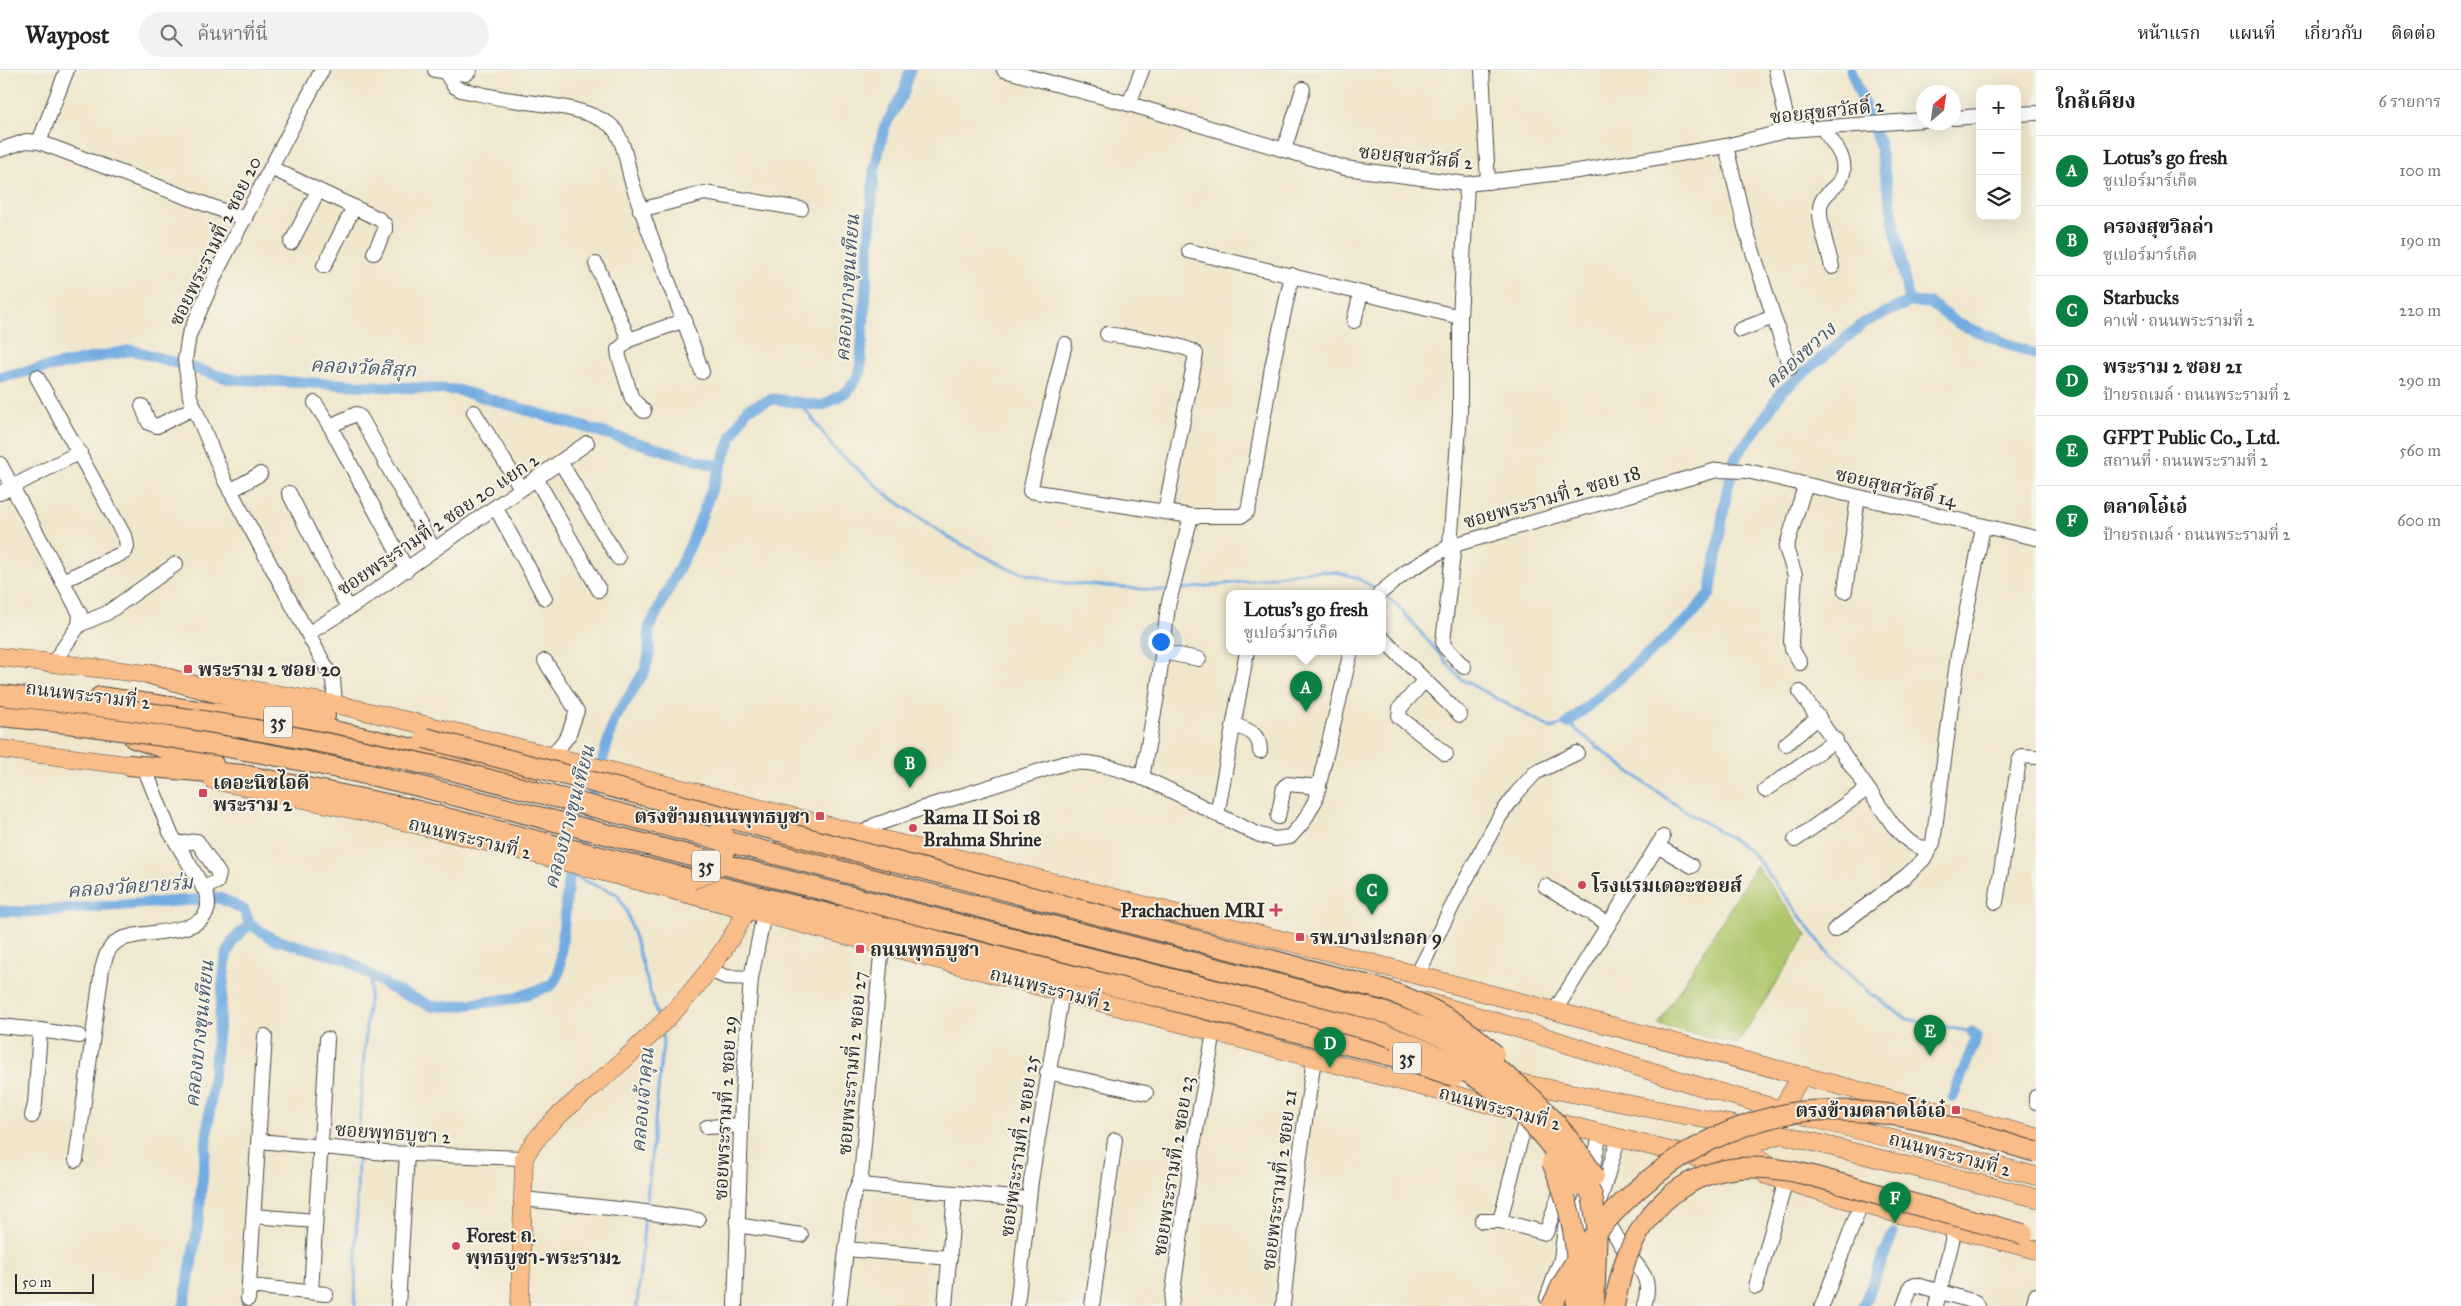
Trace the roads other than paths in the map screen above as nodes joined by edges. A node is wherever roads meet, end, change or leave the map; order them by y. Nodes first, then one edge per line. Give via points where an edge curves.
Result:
1 (67, 70) edge
2 (322, 70) edge
3 (470, 70) edge
4 (1004, 70) edge
5 (1142, 70) edge
6 (1482, 70) edge
7 (1776, 70) edge
8 (441, 71) edge
9 (1303, 89) dead end
10 (1129, 104) junction
11 (2036, 113) edge
12 (2021, 114) edge
13 (1976, 116) edge
14 (1961, 117) edge
15 (1916, 120) edge
16 (1822, 128) junction
17 (1789, 130) junction
18 (39, 142) junction
19 (1726, 146) junction
20 (0, 150) edge
21 (1284, 150) junction
22 (271, 168) junction
23 (1488, 182) junction
24 (1467, 184) junction
25 (318, 191) junction
26 (354, 207) junction
27 (801, 209) dead end
28 (640, 210) junction
29 (245, 219) junction
30 (290, 243) dead end
31 (1189, 251) dead end
32 (374, 253) dead end
33 (596, 264) dead end
34 (324, 266) dead end
35 (1832, 267) dead end
36 (1292, 275) junction
37 (1361, 293) junction
38 (1460, 317) junction
39 (1773, 317) junction
40 (684, 320) junction
41 (1354, 321) dead end
42 (1740, 330) dead end
43 (1106, 334) dead end
44 (629, 340) junction
45 (1065, 344) dead end
46 (1790, 368) dead end
47 (702, 372) dead end
48 (37, 377) dead end
49 (315, 404) dead end
50 (142, 406) dead end
51 (194, 408) junction
52 (644, 411) dead end
53 (474, 412) dead end
54 (330, 426) junction
55 (587, 443) dead end
56 (80, 452) junction
57 (561, 463) junction
58 (0, 464) edge
59 (1748, 471) joint
60 (260, 474) dead end
61 (536, 478) junction
62 (1805, 486) junction
63 (521, 488) junction
64 (6, 490) edge
65 (230, 491) junction
66 (289, 493) dead end
67 (1858, 497) junction
68 (496, 508) junction
69 (1165, 512) junction
70 (1191, 516) junction
71 (1983, 527) junction
72 (2036, 538) edge
73 (1452, 546) junction
74 (434, 550) junction
75 (618, 558) dead end
76 (176, 564) dead end
77 (407, 570) junction
78 (62, 581) junction
79 (1385, 588) edge
80 (599, 590) dead end
81 (1845, 591) dead end
82 (545, 598) dead end
83 (348, 608) junction
84 (79, 625) junction
85 (308, 633) junction
86 (1386, 642) edge
87 (1162, 652) junction
88 (1246, 655) edge
89 (1350, 655) edge
90 (0, 657) edge
91 (1199, 659) dead end
92 (545, 661) dead end
93 (54, 662) junction
94 (1800, 663) dead end
95 (1464, 667) dead end
96 (151, 674) junction
97 (1426, 680) junction
98 (0, 685) edge
99 (1800, 692) dead end
100 (0, 695) edge
101 (148, 702) junction
102 (258, 704) junction
103 (335, 704) junction
104 (1460, 715) dead end
105 (0, 716) edge
106 (1819, 717) junction
107 (0, 724) edge
108 (1234, 725) junction
109 (134, 738) junction
110 (1836, 740) junction
111 (1786, 744) dead end
112 (0, 749) edge
113 (1260, 751) dead end
114 (1577, 753) dead end
115 (1446, 754) dead end
116 (558, 757) junction
117 (2036, 757) edge
118 (137, 766) junction
119 (243, 775) junction
120 (1142, 778) junction
121 (1319, 787) junction
122 (1867, 789) junction
123 (1765, 790) dead end
124 (712, 812) junction
125 (1217, 815) junction
126 (1278, 818) dead end
127 (860, 835) junction
128 (1794, 840) dead end
129 (178, 844) junction
130 (802, 847) junction
131 (1930, 847) junction
132 (1692, 866) dead end
133 (692, 880) junction
134 (1545, 886) dead end
135 (786, 887) junction
136 (204, 890) junction
137 (1996, 902) dead end
138 (756, 912) junction
139 (1609, 924) junction
140 (1834, 930) dead end
141 (882, 944) junction
142 (709, 970) junction
143 (1417, 975) junction
144 (751, 978) junction
145 (1062, 992) junction
146 (1554, 1012) junction
147 (0, 1026) edge
148 (40, 1030) junction
149 (1214, 1033) junction
150 (79, 1036) dead end
151 (264, 1036) dead end
152 (327, 1039) dead end
153 (1314, 1059) junction
154 (1047, 1072) junction
155 (1801, 1077) junction
156 (1146, 1093) dead end
157 (2036, 1097) edge
158 (2036, 1102) edge
159 (1781, 1110) junction
160 (1534, 1112) junction
161 (32, 1116) dead end
162 (1704, 1118) junction
163 (741, 1125) junction
164 (707, 1126) dead end
165 (1592, 1132) junction
166 (1543, 1134) junction
167 (1782, 1134) junction
168 (2036, 1137) edge
169 (1618, 1139) junction
170 (1115, 1140) dead end
171 (260, 1141) junction
172 (322, 1147) junction
173 (1744, 1147) junction
174 (2036, 1152) edge
175 (407, 1154) junction
176 (524, 1158) junction
177 (76, 1160) dead end
178 (1706, 1160) junction
179 (2036, 1176) edge
180 (1579, 1180) junction
181 (1786, 1180) junction
182 (859, 1185) junction
183 (955, 1194) junction
184 (2036, 1198) edge
185 (523, 1199) junction
186 (1028, 1200) junction
187 (1860, 1204) junction
188 (254, 1216) junction
189 (698, 1220) dead end
190 (315, 1221) junction
191 (1482, 1221) dead end
192 (1500, 1221) junction
193 (737, 1225) junction
194 (1955, 1228) junction
195 (801, 1235) dead end
196 (2030, 1236) edge
197 (846, 1249) junction
198 (2036, 1250) edge
199 (950, 1258) junction
200 (1756, 1287) dead end
201 (311, 1292) junction
202 (326, 1294) dead end
203 (2036, 1295) edge
204 (1938, 1300) edge
205 (398, 1305) edge
206 (520, 1306) edge
207 (734, 1306) edge
208 (839, 1306) edge
209 (945, 1306) edge
210 (1017, 1306) edge
211 (1092, 1306) edge
212 (1171, 1306) edge
213 (1283, 1306) edge
214 (1544, 1306) edge
215 (1553, 1306) edge
216 (1576, 1306) edge
217 (1594, 1306) edge
218 (1614, 1306) edge
219 (1644, 1306) edge
220 (1822, 1306) edge
221 (1904, 1306) edge
222 (1978, 1306) edge
223 (2033, 1306) edge

1 - 18 street
2 - 22 street, ซอยพระรามที่ 2 ซอย 20
3 - 8 street via 466,74
4 - 10 street, ซอยสุขสวัสดิ์ 2
5 - 10 street
6 - 23 street
7 - 17 street
8 - 28 street via 461,90 545,103 608,123 620,141
9 - 21 street
10 - 21 street, ซอยสุขสวัสดิ์ 2
11 - 12 street
13 - 14 street
15 - 16 street, ซอยสุขสวัสดิ์ 2
16 - 17 street, ซอยสุขสวัสดิ์ 2
16 - 35 street via 1839,151 1844,164 1839,182 1820,204
17 - 19 street, ซอยสุขสวัสดิ์ 2
18 - 20 street via 26,141
18 - 29 street
19 - 23 street, ซอยสุขสวัสดิ์ 2 via 1578,171
19 - 39 street via 1745,227
21 - 24 street, ซอยสุขสวัสดิ์ 2 via 1345,168
22 - 25 street
22 - 29 street, ซอยพระรามที่ 2 ซอย 20
23 - 24 street, ซอยสุขสวัสดิ์ 2
24 - 38 street
25 - 26 street
25 - 30 street
26 - 32 street via 385,224
26 - 34 street
27 - 28 street via 704,193
28 - 40 street
29 - 51 street, ซอยพระรามที่ 2 ซอย 20 via 189,335 186,377
31 - 36 street
33 - 44 street
36 - 37 street
36 - 70 street via 1246,512 1241,516
37 - 38 street
37 - 41 street
38 - 73 street via 1460,414
39 - 42 street
39 - 46 street
40 - 44 street
40 - 47 street
43 - 69 street via 1172,345 1196,354
44 - 52 street via 618,350 619,357 632,399
45 - 69 street via 1030,491
48 - 56 street
49 - 54 street
50 - 51 street via 149,423 157,426
51 - 65 street, ซอยพระรามที่ 2 ซอย 20
53 - 63 street
54 - 74 street via 350,415 356,414 361,418
54 - 77 street
55 - 57 street, ซอยพระรามที่ 2 ซอย 20 แยก 2
56 - 64 street
56 - 78 street via 127,546 125,552
57 - 61 street, ซอยพระรามที่ 2 ซอย 20 แยก 2
57 - 75 street
58 - 64 street
59 - 62 street, ซอยสุขสวัสดิ์ 14
59 - 73 street, ซอยพระรามที่ 2 ซอย 18 via 1717,470
60 - 65 street
61 - 63 street, ซอยพระรามที่ 2 ซอย 20 แยก 2
61 - 80 street
62 - 67 street, ซอยสุขสวัสดิ์ 14
62 - 94 street via 1786,548 1795,575 1791,642
63 - 68 street, ซอยพระรามที่ 2 ซอย 20 แยก 2
64 - 78 street
65 - 85 street, ซอยพระรามที่ 2 ซอย 20
66 - 83 street
67 - 71 street, ซอยสุขสวัสดิ์ 14
67 - 81 street
68 - 74 street, ซอยพระรามที่ 2 ซอย 20 แยก 2
68 - 82 street
69 - 70 street
70 - 87 street via 1172,585
71 - 72 street, ซอยสุขสวัสดิ์ 14
71 - 131 street via 1958,655
73 - 79 street, ซอยพระรามที่ 2 ซอย 18
73 - 95 street via 1443,642
74 - 77 street, ซอยพระรามที่ 2 ซอย 20 แยก 2
76 - 84 street via 107,614
77 - 83 street, ซอยพระรามที่ 2 ซอย 20 แยก 2
78 - 84 street via 80,614
83 - 85 street, ซอยพระรามที่ 2 ซอย 20 แยก 2
84 - 93 street
85 - 103 street, ซอยพระรามที่ 2 ซอย 20 via 333,680
86 - 97 street
87 - 91 street
87 - 120 street
88 - 108 street
89 - 121 street
90 - 93 main road, ถนนพระรามที่ 2 / 35
92 - 116 street via 577,711
93 - 96 main road, ถนนพระรามที่ 2 / 35
96 - 102 highway
96 - 103 main road, ถนนพระรามที่ 2 / 35
97 - 104 street
97 - 115 street via 1400,708 1399,716
98 - 101 highway, ถนนพระรามที่ 2 / 35
99 - 106 street
100 - 160 highway, bridge via 196,719 377,753 1350,1002 1402,1018 1466,1048 1504,1073
101 - 102 highway
101 - 130 highway, ถนนพระรามที่ 2 / 35 via 325,730 553,782
102 - 124 highway, bridge via 425,738
103 - 116 main road, ถนนพระรามที่ 2 / 35
105 - 166 highway, bridge via 198,741 406,783 1344,1023 1414,1045 1461,1067 1503,1095
106 - 110 street
106 - 111 street
107 - 109 highway, ถนนพระรามที่ 2 / 35
108 - 113 street via 1256,736 1260,741
108 - 125 street
109 - 119 highway
109 - 135 highway, ถนนพระรามที่ 2 / 35 via 315,769
110 - 122 street
110 - 123 street
112 - 118 main road, ถนนพระรามที่ 2 / 35
114 - 143 street via 1534,772 1500,816
116 - 127 main road, ถนนพระรามที่ 2 / 35
117 - 137 street via 2022,756 2019,761
118 - 119 highway
118 - 129 street
118 - 138 main road, ถนนพระรามที่ 2 / 35 via 317,801
119 - 133 highway via 406,808
120 - 125 street
120 - 127 street via 1098,763 1065,763 928,806 875,825
121 - 125 street via 1304,821 1290,837 1275,839 1260,835
121 - 126 street via 1288,784 1284,787
122 - 128 street
122 - 131 street via 1909,842
124 - 133 main road, bridge via 725,833 725,853 714,871
124 - 160 highway, bridge via 1399,995 1467,1030 1502,1061
127 - 143 main road, ถนนพระรามที่ 2 / 35
129 - 136 street
129 - 136 street via 196,841 219,874 217,882
130 - 159 main road, ถนนพระรามที่ 2 / 35 via 1015,902 1235,951 1442,1006
130 - 217 highway, bridge via 964,901 1228,962 1366,998 1427,1017 1473,1040 1503,1059 1526,1081 1560,1126 1592,1196 1597,1225
131 - 140 street via 1923,860 1906,876
132 - 139 street via 1660,842
133 - 166 highway, bridge via 1422,1064 1482,1089
134 - 139 street
135 - 162 main road, ถนนพระรามที่ 2 / 35 via 1052,965 1393,1055
135 - 216 highway, bridge via 1219,994 1408,1045 1460,1068 1501,1096 1532,1130 1548,1154 1560,1181 1575,1241
136 - 177 street via 209,902 206,914 193,925 118,941 108,951 102,969
138 - 141 main road, ถนนพระรามที่ 2 / 35
138 - 142 main road
138 - 144 street, ซอยพระรามที่ 2 ซอย 29
139 - 146 street
141 - 145 main road, ถนนพระรามที่ 2 / 35
141 - 182 street, ซอยพระรามที่ 2 ซอย 27
142 - 144 street via 726,977
142 - 176 main road via 649,1036 542,1132
143 - 146 main road, ถนนพระรามที่ 2 / 35
144 - 163 street, ซอยพระรามที่ 2 ซอย 29
145 - 149 main road, ถนนพระรามที่ 2 / 35
145 - 154 street, ซอยพระรามที่ 2 ซอย 25
146 - 155 main road, ถนนพระรามที่ 2 / 35
147 - 148 street
148 - 150 street
148 - 161 street
149 - 153 main road, ถนนพระรามที่ 2 / 35
149 - 212 street, ซอยพระรามที่ 2 ซอย 23 via 1193,1146
151 - 171 street
152 - 172 street
153 - 160 main road, ถนนพระรามที่ 2 / 35
153 - 213 street, ซอยพระรามที่ 2 ซอย 21 via 1294,1197
154 - 156 street
154 - 186 street, ซอยพระรามที่ 2 ซอย 25
155 - 159 main road
155 - 168 main road, ถนนพระรามที่ 2 / 35
157 - 158 street
159 - 179 main road, ถนนพระรามที่ 2 / 35
160 - 165 main road, ถนนพระรามที่ 2 / 35
160 - 180 street
160 - 180 highway, bridge via 1568,1137
160 - 192 street
162 - 167 main road, ถนนพระรามที่ 2 / 35
162 - 173 main road
163 - 164 street
163 - 193 street, ซอยพระรามที่ 2 ซอย 29
165 - 169 main road, ถนนพระรามที่ 2 / 35
165 - 180 street via 1575,1164
165 - 215 street via 1573,1258
166 - 180 highway, bridge
167 - 173 main road
167 - 184 main road, ถนนพระรามที่ 2 / 35
169 - 178 main road, ถนนพระรามที่ 2 / 35
169 - 219 street via 1600,1200 1601,1208 1624,1249 1641,1268 1647,1283
170 - 211 street
171 - 172 street, ซอยพุทธบูชา 2
171 - 188 street
172 - 175 street, ซอยพุทธบูชา 2
172 - 190 street
173 - 178 main road
173 - 181 main road
174 - 215 highway, bridge via 1933,1122 1867,1112 1791,1113 1743,1127 1672,1162 1635,1189 1578,1255
175 - 176 street, ซอยพุทธบูชา 2
175 - 205 street
176 - 185 main road
178 - 181 main road, ถนนพระรามที่ 2 / 35
180 - 192 street via 1559,1193 1546,1232
180 - 214 street via 1569,1198 1561,1259
181 - 187 main road, ถนนพระรามที่ 2 / 35
181 - 200 street
182 - 183 street
182 - 197 street, ซอยพระรามที่ 2 ซอย 27 via 853,1197
183 - 186 street
183 - 199 street
185 - 189 street
185 - 206 main road
186 - 210 street, ซอยพระรามที่ 2 ซอย 25
187 - 194 main road, ถนนพระรามที่ 2 / 35
187 - 220 street
188 - 190 street
188 - 201 street via 249,1293
190 - 201 street
191 - 192 street
193 - 195 street
193 - 207 street, ซอยพระรามที่ 2 ซอย 29
194 - 198 main road, ถนนพระรามที่ 2 / 35
194 - 204 street
196 - 218 highway, bridge via 1806,1175 1765,1168 1729,1169 1689,1182 1652,1211 1627,1256
197 - 199 street
197 - 208 street, ซอยพระรามที่ 2 ซอย 27
199 - 209 street
201 - 202 street
203 - 223 street
204 - 221 street via 1914,1285
204 - 222 street via 1975,1302

